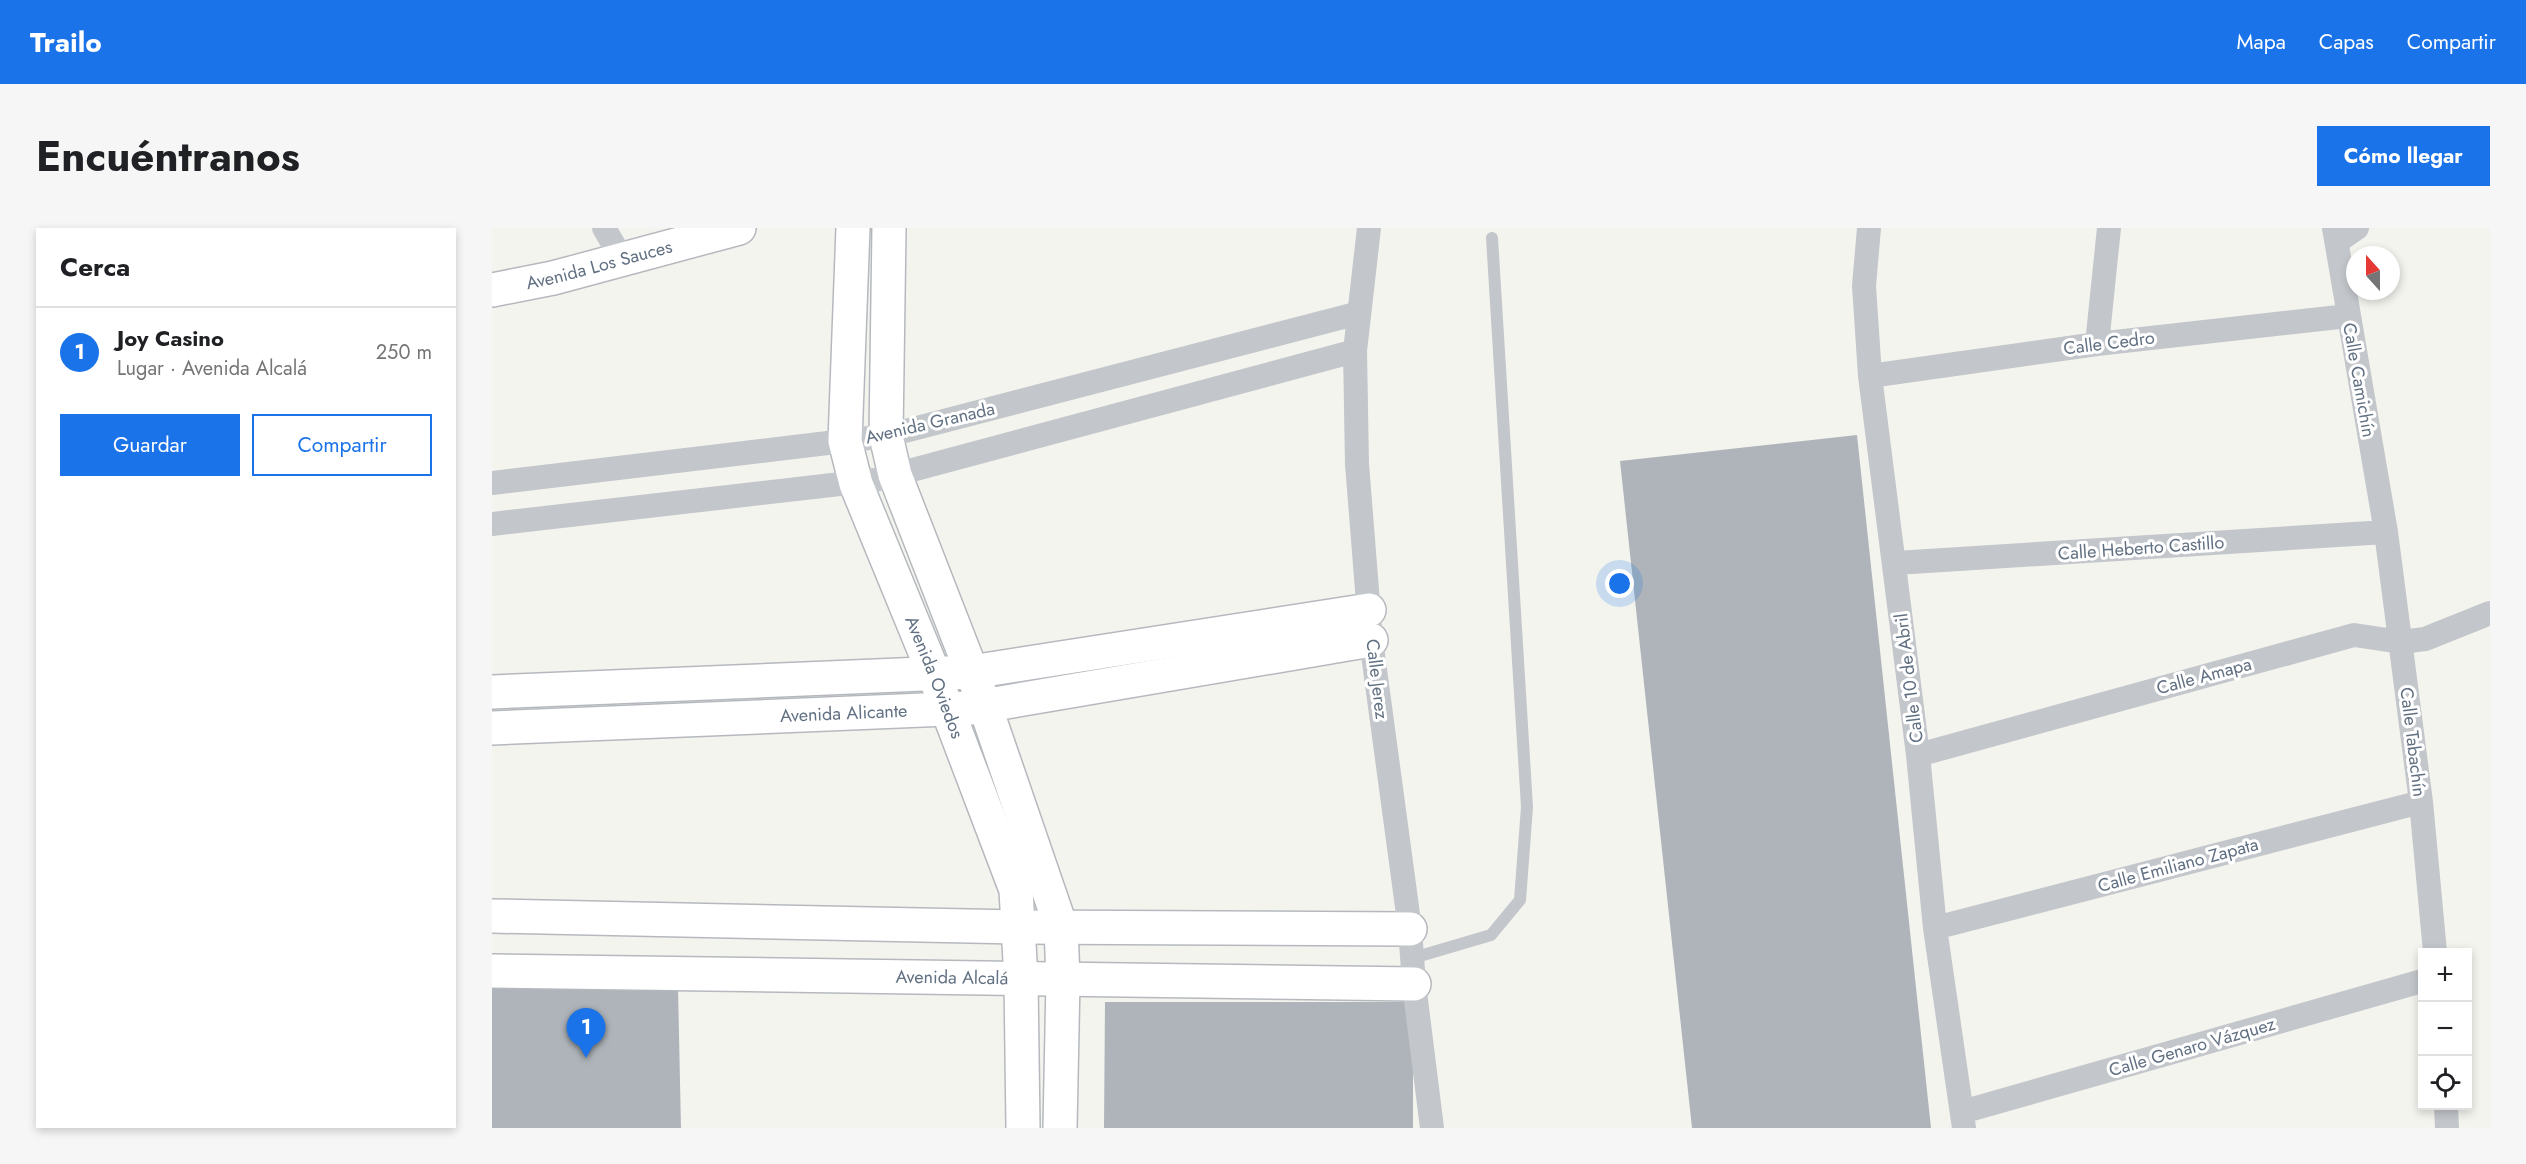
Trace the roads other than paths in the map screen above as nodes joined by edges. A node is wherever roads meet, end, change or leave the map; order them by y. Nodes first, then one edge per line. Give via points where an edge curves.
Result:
1 (604, 228) edge
2 (739, 228) edge
3 (853, 228) edge
4 (889, 228) edge
5 (1369, 228) edge
6 (1869, 228) edge
7 (2109, 228) edge
8 (2357, 228) edge
9 (2336, 235) edge
10 (1492, 238) dead end
11 (622, 259) junction
12 (492, 290) edge
13 (1359, 313) junction
14 (2348, 316) junction
15 (2097, 344) junction
16 (1355, 351) junction
17 (1870, 376) junction
18 (885, 436) junction
19 (845, 441) junction
20 (895, 475) junction
21 (492, 483) edge
22 (856, 484) junction
23 (492, 524) edge
24 (2386, 532) junction
25 (1896, 563) junction
26 (2490, 614) edge
27 (1370, 625) junction
28 (2400, 642) junction
29 (971, 672) junction
30 (934, 674) junction
31 (492, 692) edge
32 (985, 706) junction
33 (947, 709) junction
34 (492, 728) edge
35 (1918, 755) junction
36 (2421, 802) junction
37 (492, 916) edge
38 (1018, 927) junction
39 (1061, 927) junction
40 (1935, 928) junction
41 (2435, 948) edge
42 (1412, 957) junction
43 (492, 971) edge
44 (1021, 979) junction
45 (1063, 980) junction
46 (2418, 982) edge
47 (2446, 1110) edge
48 (1963, 1120) edge
49 (1023, 1128) edge
50 (1060, 1128) edge
51 (1432, 1128) edge
52 (2447, 1128) edge

1 - 11 street
2 - 11 street, Avenida Los Sauces
3 - 19 street, Avenida Oviedos
4 - 18 street, Avenida Oviedos
5 - 13 street, Calle Jerez
6 - 17 street, Calle 10 de Abril via 1864,286
7 - 15 street
8 - 9 street
9 - 14 street, Calle Camichín
10 - 42 lane via 1527,807 1520,900 1491,935
11 - 12 street, Avenida Los Sauces
13 - 16 street, Calle Jerez
13 - 18 street, Avenida Granada
14 - 15 street, Calle Cedro
14 - 24 street, Calle Camichín
15 - 17 street, Calle Cedro
16 - 20 street
16 - 27 street, Calle Jerez via 1357,464
17 - 25 street, Calle 10 de Abril
18 - 19 street, Avenida Granada
18 - 20 street, Avenida Oviedos
19 - 21 street, Avenida Granada
19 - 22 street, Avenida Oviedos
20 - 22 street
20 - 29 street, Avenida Oviedos
22 - 23 street
22 - 30 street, Avenida Oviedos
24 - 25 street, Calle Heberto Castillo
24 - 28 street, Calle Tabachín
25 - 35 street, Calle 10 de Abril
26 - 28 street, Calle Amapa via 2425,639
27 - 29 street, Avenida Alicante
27 - 32 street, Avenida Alicante
27 - 42 street, Calle Jerez
28 - 35 street, Calle Amapa via 2354,635
28 - 36 street, Calle Tabachín
29 - 30 street, Avenida Alicante
29 - 32 street, Avenida Oviedos
30 - 31 street, Avenida Alicante
30 - 33 street, Avenida Oviedos
32 - 33 street, Avenida Alicante
32 - 39 street, Avenida Oviedos
33 - 34 street, Avenida Alicante
33 - 38 street, Avenida Oviedos via 1016,890
35 - 40 street, Calle 10 de Abril
36 - 40 street, Calle Emiliano Zapata
36 - 41 street, Calle Tabachín
37 - 38 street
38 - 39 street
38 - 44 street, Avenida Oviedos
39 - 42 street
39 - 45 street, Avenida Oviedos
40 - 48 street, Calle 10 de Abril
42 - 45 street, Avenida Alcalá
42 - 51 street, Calle Jerez
43 - 44 street, Avenida Alcalá
44 - 45 street, Avenida Alcalá
44 - 49 street, Avenida Oviedos
45 - 50 street, Avenida Oviedos
46 - 48 street, Calle Genaro Vázquez
47 - 52 street

